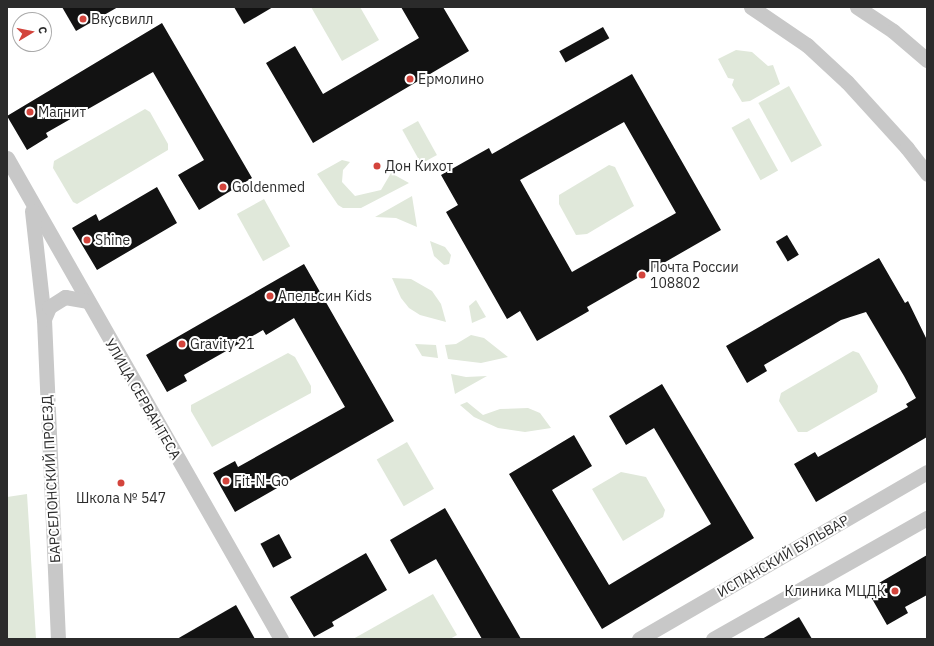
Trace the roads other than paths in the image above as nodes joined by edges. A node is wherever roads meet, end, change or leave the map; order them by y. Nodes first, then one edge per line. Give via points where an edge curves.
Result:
1 (751, 7) edge
2 (857, 7) edge
3 (927, 60) edge
4 (7, 158) edge
5 (927, 174) edge
6 (30, 200) junction
7 (87, 301) junction
8 (44, 319) junction
9 (927, 472) edge
10 (927, 518) edge
11 (58, 639) edge
12 (281, 639) edge
13 (639, 639) edge
14 (713, 639) edge

1 - 5 street via 807,45 847,82
2 - 3 street via 893,31
4 - 6 street, УЛИЦА СЕРВАНТЕСА
6 - 7 street, УЛИЦА СЕРВАНТЕСА
6 - 8 street, БАРСЕЛОНСКИЙ ПРОЕЗД via 40,261
7 - 8 street via 66,297 49,307
7 - 12 street, УЛИЦА СЕРВАНТЕСА
8 - 11 street, БАРСЕЛОНСКИЙ ПРОЕЗД
9 - 13 street, ИСПАНСКИЙ БУЛЬВАР
10 - 14 street

